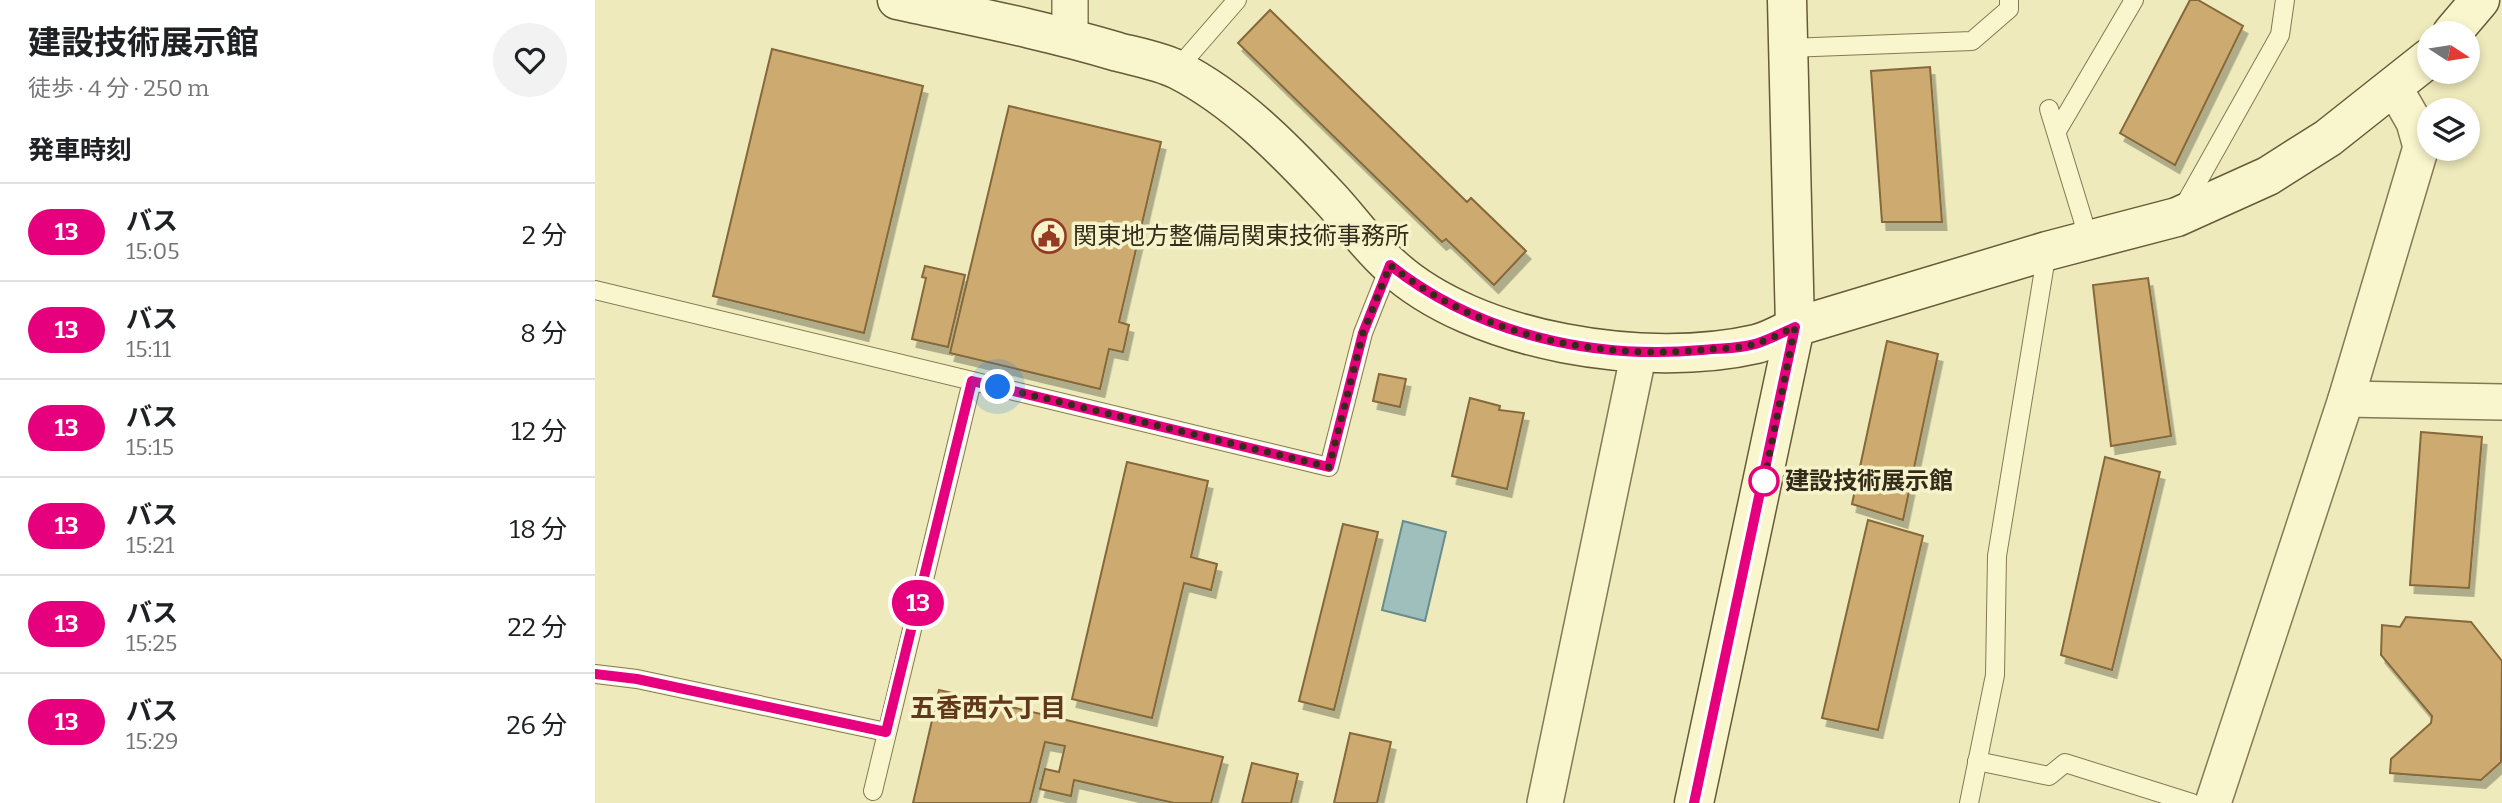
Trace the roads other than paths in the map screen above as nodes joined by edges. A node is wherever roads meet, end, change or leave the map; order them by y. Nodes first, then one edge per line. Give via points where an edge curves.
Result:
1 (897, 0) edge
2 (1070, 0) edge
3 (1237, 0) edge
4 (1787, 0) edge
5 (2009, 0) edge
6 (2134, 0) edge
7 (2285, 0) edge
8 (2480, 0) edge
9 (2462, 21) edge
10 (1070, 37) junction
11 (1788, 48) junction
12 (2417, 68) edge
13 (1177, 69) junction
14 (2394, 87) junction
15 (2049, 109) dead end
16 (2057, 131) junction
17 (2177, 217) junction
18 (2085, 240) junction
19 (2047, 251) junction
20 (1390, 265) junction
21 (595, 290) edge
22 (1795, 327) junction
23 (1639, 352) junction
24 (972, 381) junction
25 (2346, 399) junction
26 (2502, 402) edge
27 (595, 674) edge
28 (886, 732) junction
29 (1977, 761) junction
30 (873, 791) dead end
31 (1545, 803) edge
32 (1694, 803) edge
33 (1969, 803) edge
34 (2192, 803) edge
35 (2213, 803) edge

1 - 10 street
2 - 10 street
3 - 13 lane
4 - 11 street
5 - 11 lane via 2009,9 1972,41
6 - 16 lane
7 - 17 lane via 2280,35
8 - 9 street
10 - 13 street
11 - 22 street
12 - 14 street
13 - 20 street via 1238,109 1327,194
14 - 17 street via 2328,138 2268,176
14 - 25 street via 2414,122 2421,147
15 - 16 lane
16 - 18 lane
17 - 18 street
18 - 19 street
19 - 22 street
19 - 29 lane via 1997,556 1995,674
20 - 23 street via 1420,289 1457,309 1528,335
20 - 24 lane via 1363,333 1329,467
21 - 24 lane
22 - 23 street via 1746,346
22 - 32 street
23 - 31 street
24 - 28 lane
25 - 26 street
25 - 35 street
27 - 28 lane
28 - 30 lane
29 - 33 lane
29 - 34 lane via 2049,776 2065,763

